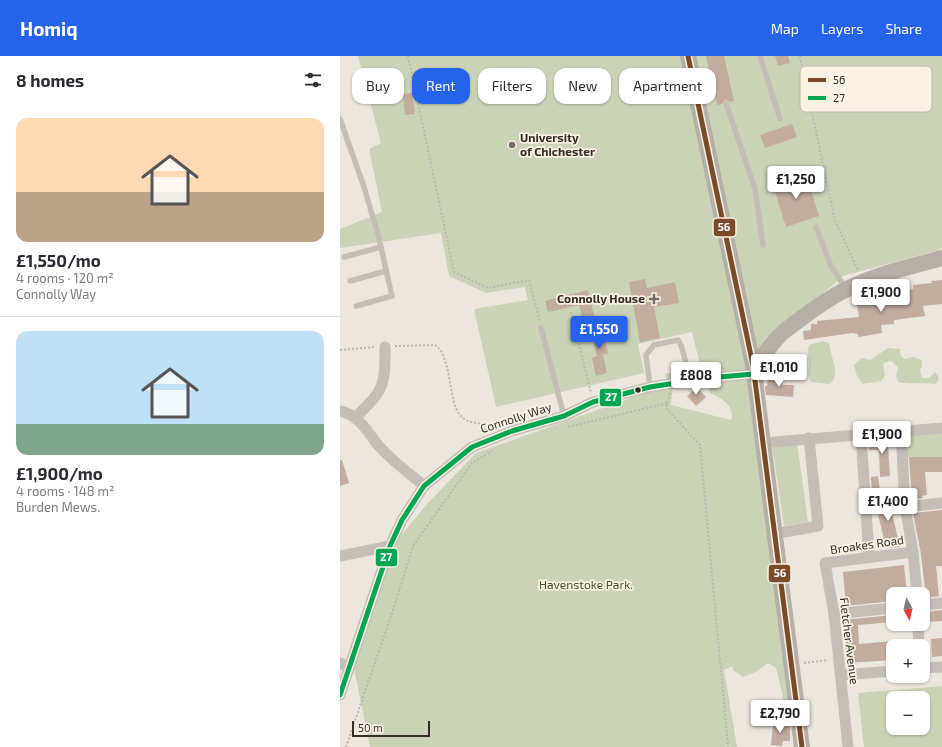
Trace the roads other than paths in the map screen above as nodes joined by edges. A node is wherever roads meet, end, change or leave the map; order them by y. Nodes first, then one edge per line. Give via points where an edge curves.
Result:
1 (688, 56) edge
2 (760, 56) edge
3 (726, 103) dead end
4 (340, 119) edge
5 (780, 119) dead end
6 (816, 227) dead end
7 (764, 245) dead end
8 (381, 247) junction
9 (344, 257) dead end
10 (942, 258) edge
11 (386, 271) junction
12 (350, 281) dead end
13 (846, 289) junction
14 (356, 306) dead end
15 (541, 328) road end
16 (385, 347) road end
17 (753, 370) junction
18 (691, 381) junction
19 (650, 387) junction
20 (340, 411) edge
21 (356, 418) junction
22 (564, 422) junction
23 (942, 428) edge
24 (901, 431) junction
25 (861, 435) junction
26 (809, 438) junction
27 (774, 442) dead end
28 (424, 486) junction
29 (942, 503) edge
30 (905, 507) junction
31 (784, 532) dead end
32 (390, 546) junction
33 (913, 552) junction
34 (340, 556) edge
35 (869, 557) junction
36 (824, 563) joint
37 (916, 587) edge
38 (942, 603) edge
39 (930, 604) edge
40 (886, 609) edge
41 (834, 614) junction
42 (345, 665) edge
43 (942, 667) edge
44 (930, 668) edge
45 (886, 672) edge
46 (841, 675) junction
47 (340, 695) edge
48 (801, 746) edge
49 (848, 747) edge

1 - 17 street
2 - 5 lane
3 - 7 lane via 755,189
4 - 8 lane via 363,184
6 - 13 lane via 831,266
8 - 9 lane
8 - 11 lane
10 - 13 street
11 - 12 lane
11 - 14 lane via 392,296
13 - 17 street via 784,331
15 - 22 lane
16 - 21 street via 383,386
17 - 18 street, Connolly Way
17 - 48 street
18 - 19 street, Connolly Way
18 - 19 lane via 678,340 654,345 646,355
19 - 22 street, Connolly Way via 593,402
20 - 21 street
21 - 28 street via 367,428 378,445
22 - 28 street, Connolly Way via 512,431 472,447
23 - 24 street
24 - 25 street
24 - 30 street
25 - 26 street
25 - 35 street
26 - 27 street
26 - 31 street via 818,526
28 - 32 street, Connolly Way via 402,520
29 - 30 street
30 - 33 street
32 - 34 street
32 - 42 street, Connolly Way
33 - 35 street, Broakes Road
33 - 37 street
35 - 36 street, Broakes Road
36 - 41 street, Fletcher Avenue
38 - 39 street
40 - 41 street
41 - 46 street, Fletcher Avenue
42 - 47 street, Connolly Way
43 - 44 street
45 - 46 street
46 - 49 street, Fletcher Avenue

